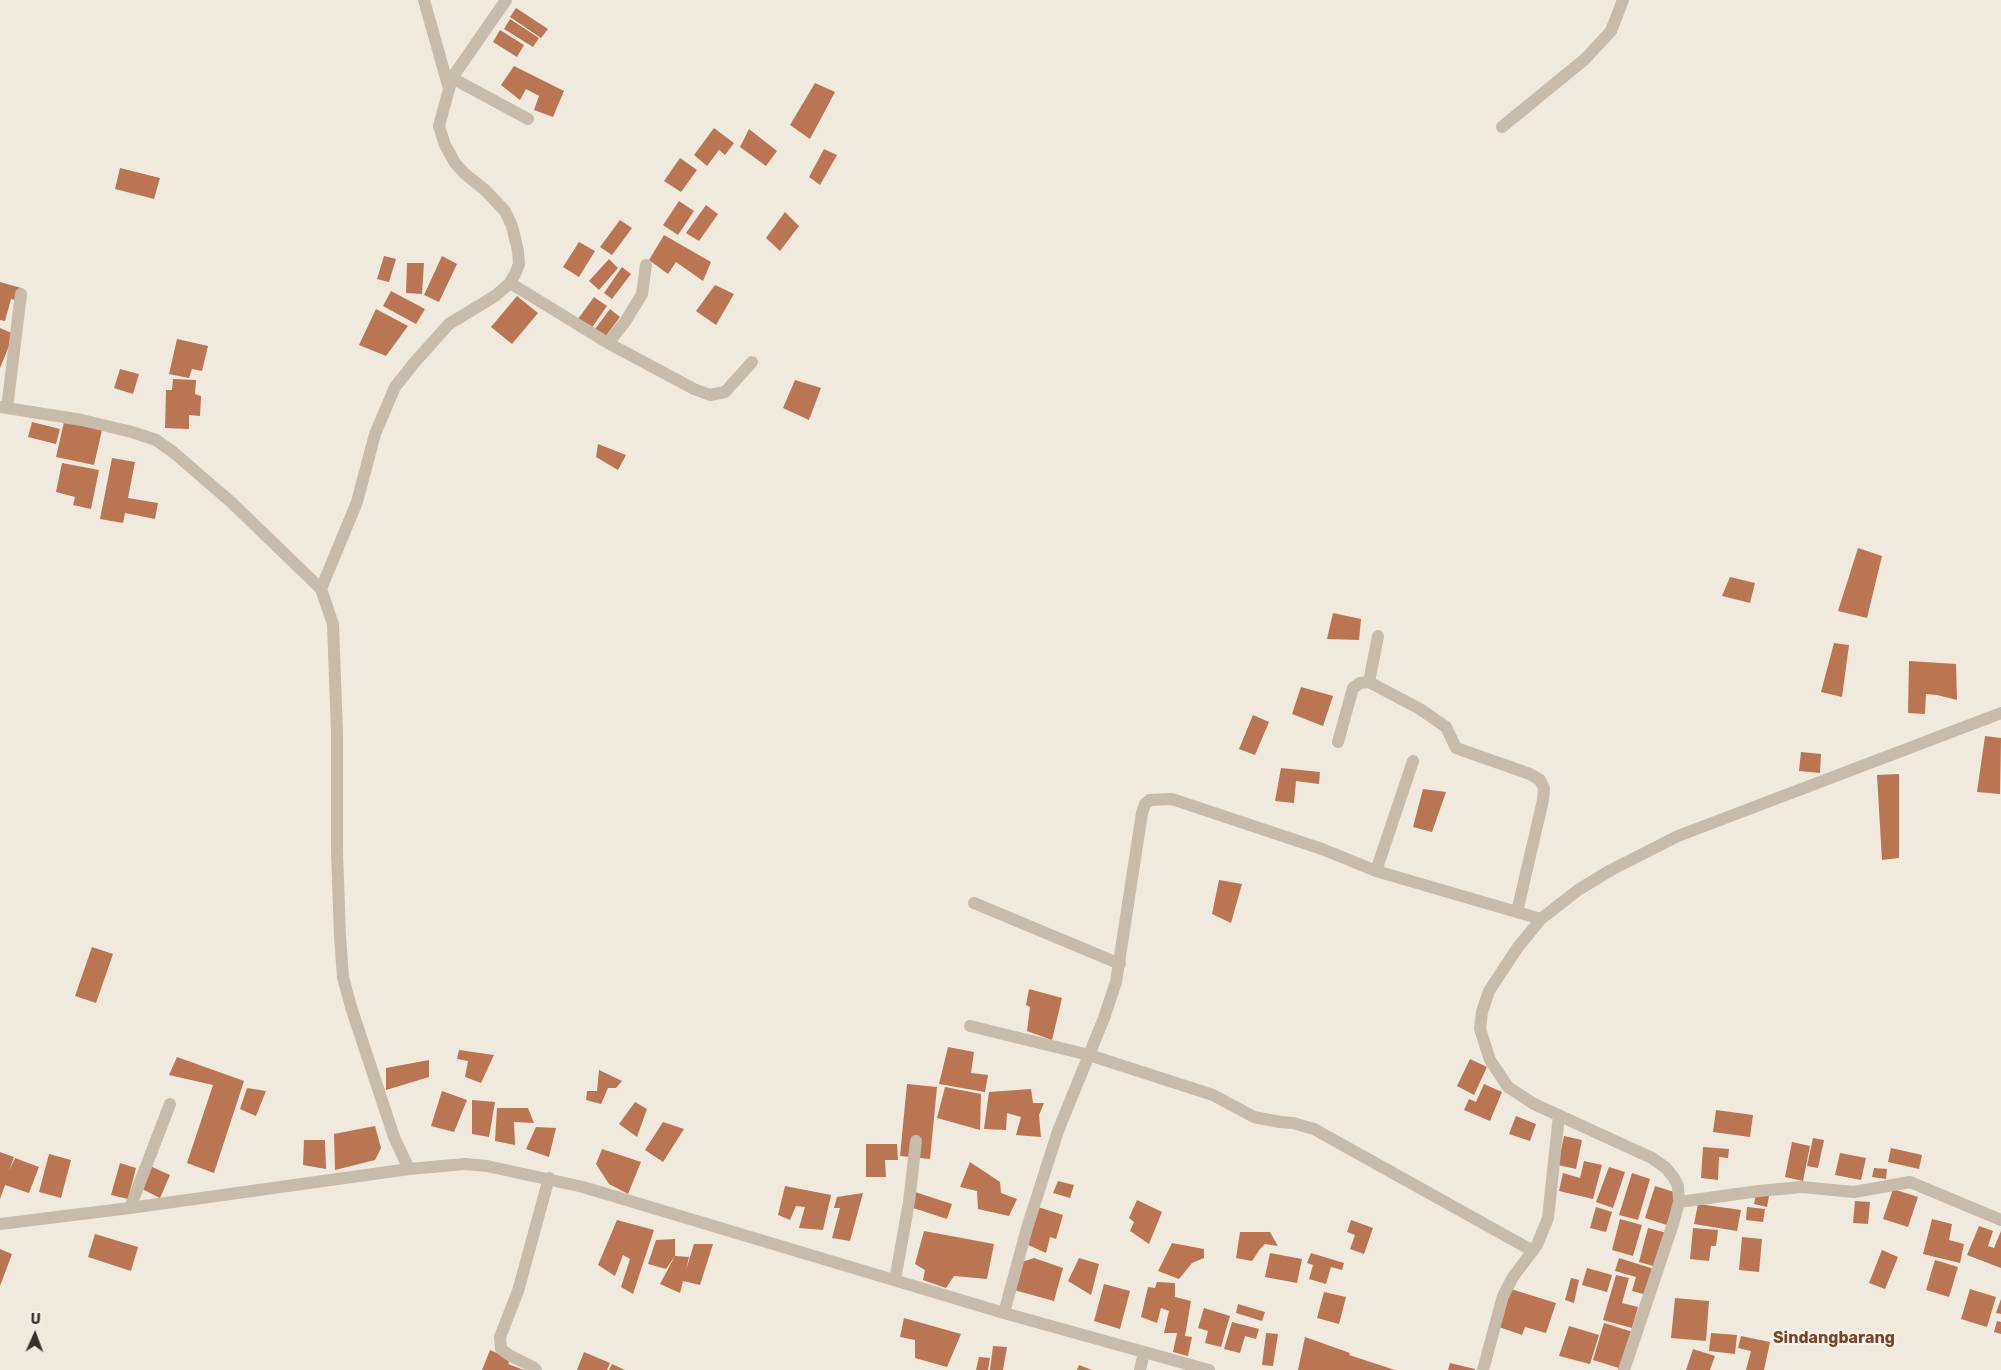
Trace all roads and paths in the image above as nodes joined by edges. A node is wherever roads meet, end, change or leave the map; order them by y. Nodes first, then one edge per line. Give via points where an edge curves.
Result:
1 (424, 0) edge
2 (506, 0) edge
3 (1623, 0) edge
4 (450, 84) junction
5 (528, 119) dead end
6 (1502, 127) dead end
7 (646, 265) dead end
8 (510, 283) junction
9 (21, 294) dead end
10 (608, 343) junction
11 (752, 362) dead end
12 (3, 407) edge
13 (321, 588) junction
14 (1378, 636) dead end
15 (1369, 682) junction
16 (2001, 713) edge
17 (1338, 742) dead end
18 (1413, 761) dead end
19 (1376, 871) junction
20 (974, 903) dead end
21 (1517, 912) junction
22 (1541, 919) junction
23 (1120, 964) junction
24 (970, 1026) dead end
25 (1089, 1055) junction
26 (170, 1104) dead end
27 (1559, 1115) junction
28 (916, 1141) dead end
29 (409, 1169) junction
30 (550, 1178) junction
31 (1679, 1202) junction
32 (130, 1208) junction
33 (2001, 1220) edge
34 (0, 1224) edge
35 (1532, 1251) junction
36 (895, 1280) junction
37 (1004, 1313) junction
38 (1144, 1352) junction
39 (536, 1370) edge
40 (1140, 1370) edge
41 (1209, 1370) edge
42 (1483, 1370) edge
43 (1624, 1370) edge

1 - 4 street
2 - 4 street
3 - 6 street via 1611,31 1585,59
4 - 5 street
4 - 8 street via 439,126 455,163 505,211 512,226 519,264
7 - 10 street via 642,294
8 - 10 street
8 - 13 street via 479,307 449,324 395,387 375,434 357,502
9 - 12 street
10 - 11 street via 710,395 725,392
12 - 13 street via 82,420 156,440 231,502
13 - 29 street via 333,624 337,860 343,977 391,1128
14 - 15 street
15 - 17 street via 1353,688
15 - 21 street via 1446,727 1456,748 1540,780 1544,788 1543,800
16 - 22 street via 1678,836 1611,870 1578,890
18 - 19 street
19 - 21 street
19 - 23 street via 1322,849 1172,799 1150,800 1142,813
20 - 23 street
21 - 22 street
22 - 27 street via 1489,991 1480,1029 1490,1060 1508,1087
23 - 25 street
24 - 25 street
25 - 35 street via 1213,1095 1254,1117 1314,1129
25 - 37 street via 1058,1131
26 - 32 street
27 - 31 street via 1634,1149 1666,1168 1678,1186
27 - 35 street via 1548,1218
28 - 36 street
29 - 30 street via 466,1164
29 - 32 street
30 - 36 street
30 - 39 street via 518,1292 500,1337 501,1349
31 - 33 street via 1802,1187 1854,1192 1910,1182
31 - 43 street
32 - 34 street
35 - 42 street via 1503,1296
36 - 37 street
37 - 38 street
38 - 40 street
38 - 41 street

